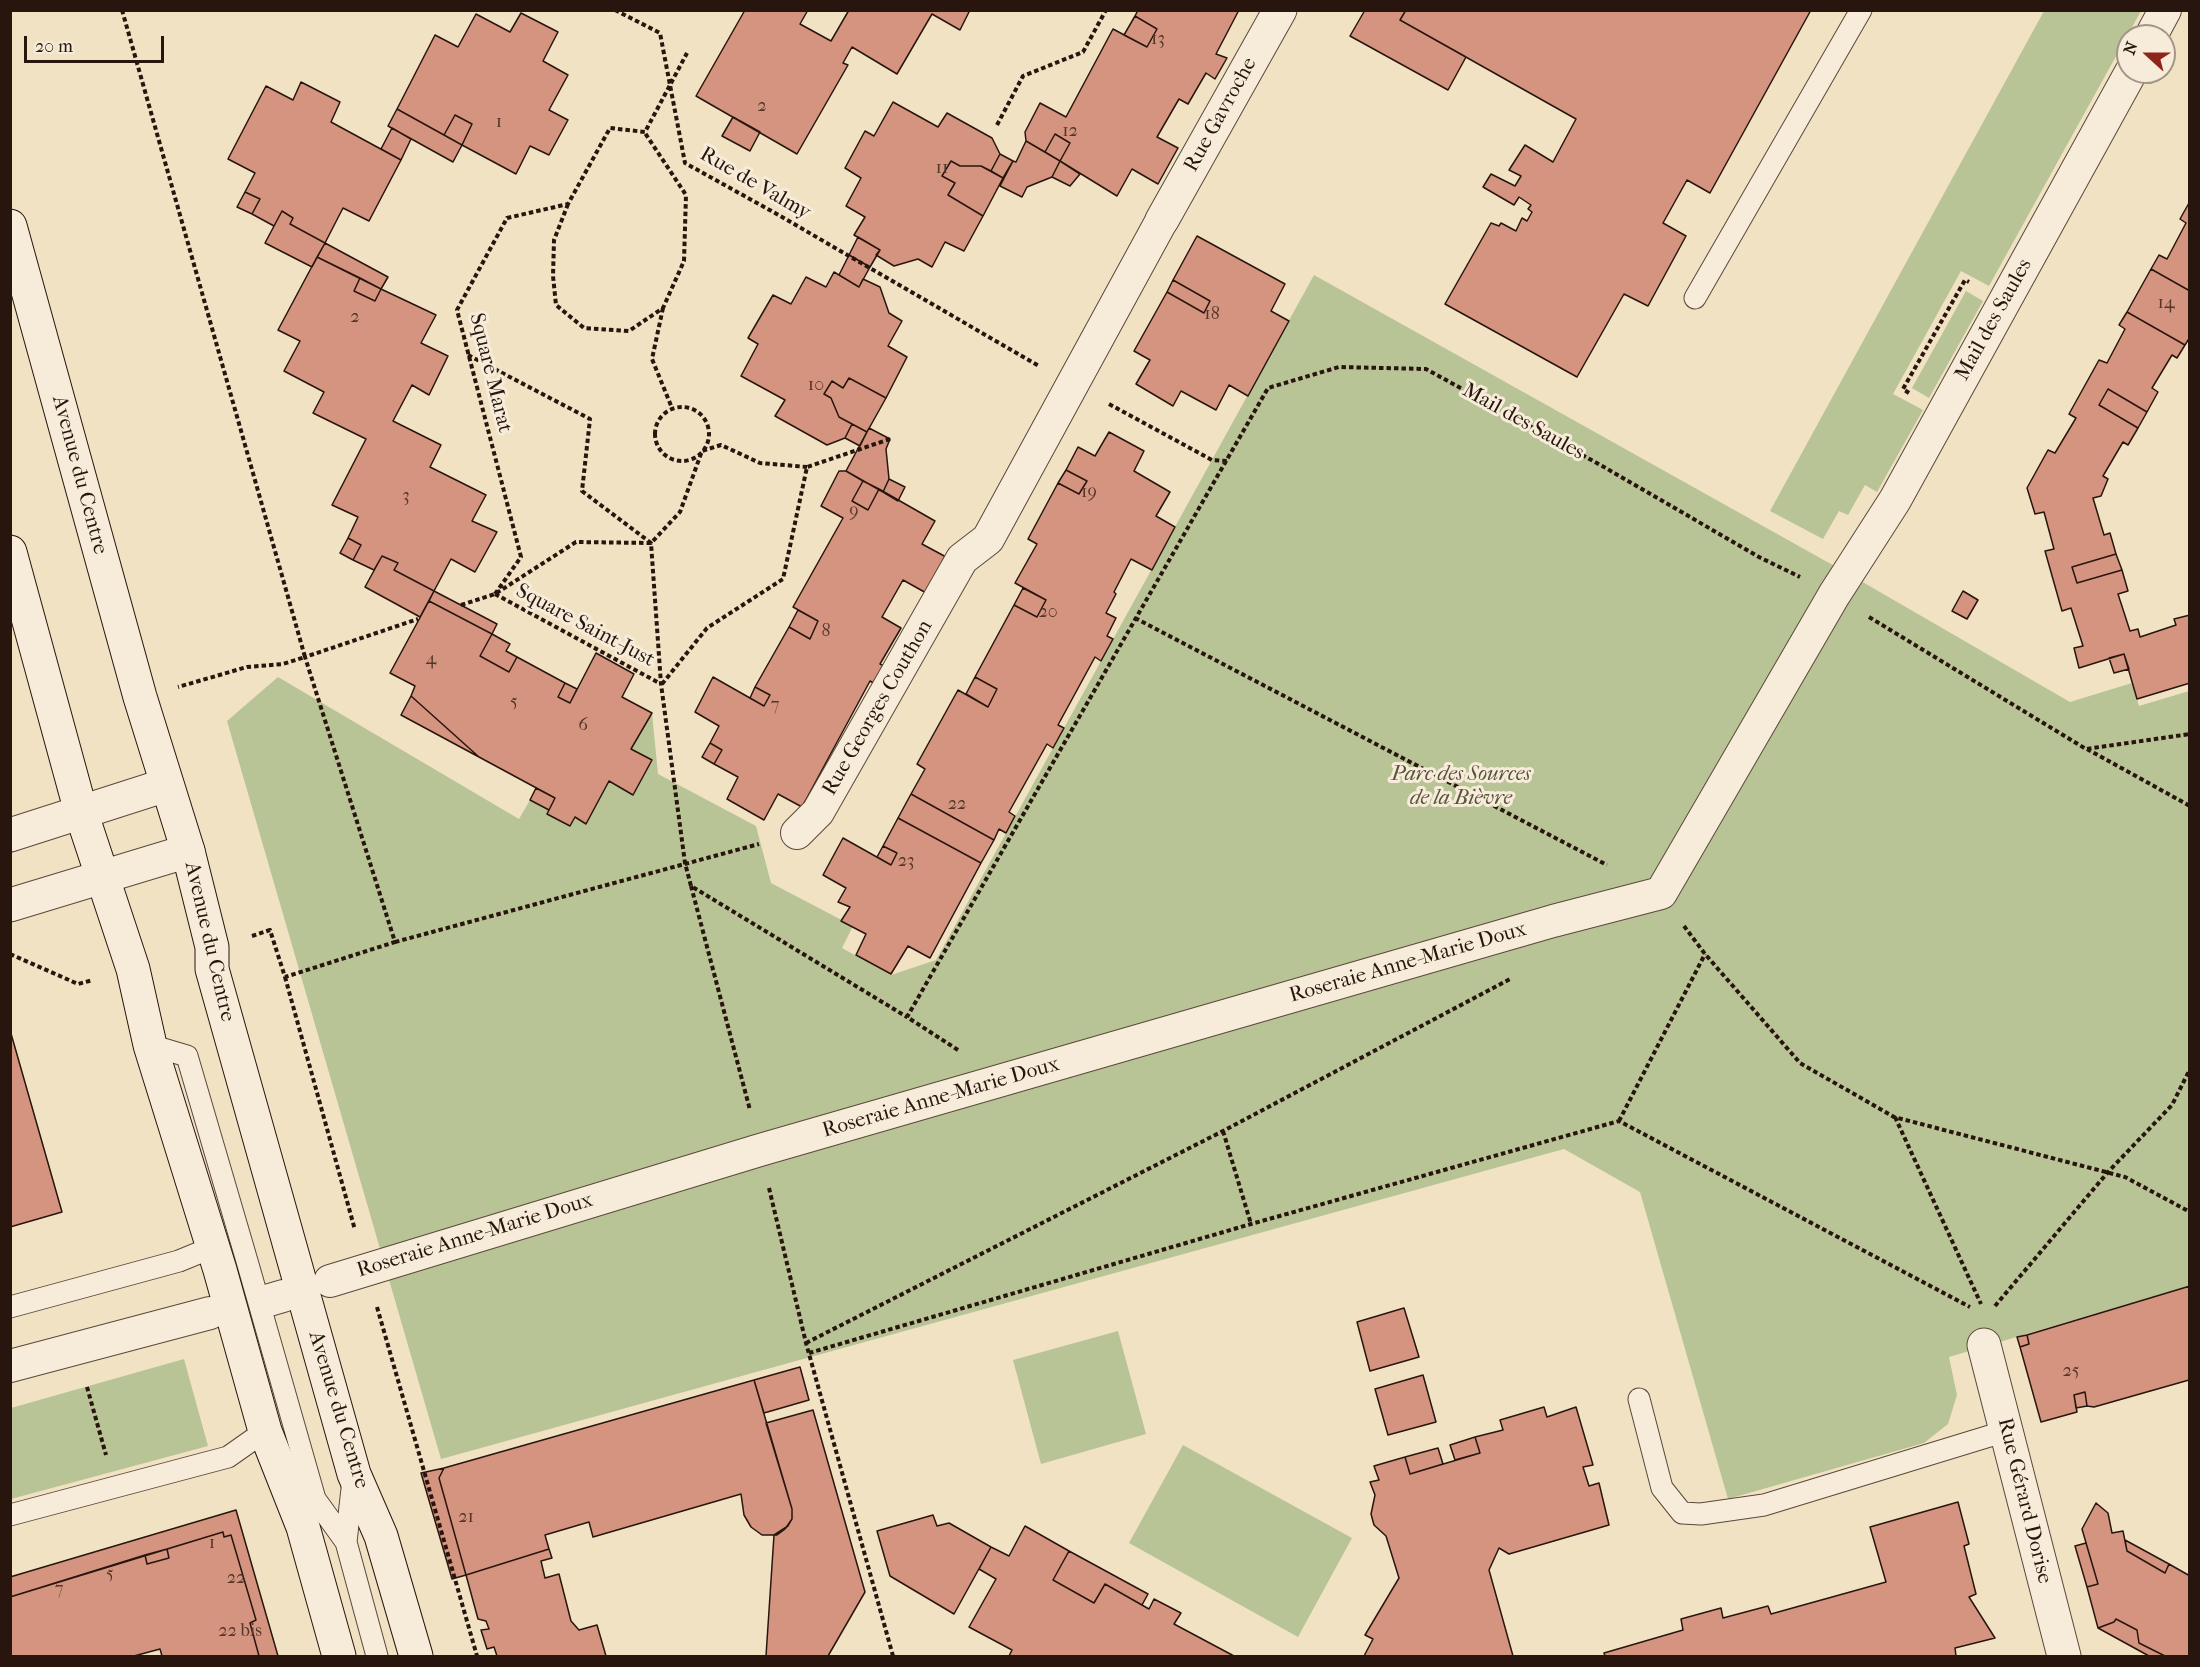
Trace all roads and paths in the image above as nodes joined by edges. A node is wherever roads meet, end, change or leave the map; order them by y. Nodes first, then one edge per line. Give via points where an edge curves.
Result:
1 (615, 10) edge
2 (1106, 10) edge
3 (1280, 10) edge
4 (1861, 10) edge
5 (2165, 10) edge
6 (123, 11) edge
7 (2157, 24) edge
8 (687, 53) dead end
9 (2124, 84) edge
10 (670, 86) junction
11 (997, 125) dead end
12 (645, 132) junction
13 (568, 204) junction
14 (1162, 220) joint
15 (10, 225) edge
16 (1695, 298) dead end
17 (663, 308) junction
18 (468, 355) junction
19 (1073, 385) junction
20 (672, 408) junction
21 (890, 439) dead end
22 (702, 451) junction
23 (1228, 461) junction
24 (807, 467) junction
25 (651, 543) junction
26 (10, 552) edge
27 (495, 594) junction
28 (1834, 595) junction
29 (461, 605) dead end
30 (1135, 618) junction
31 (418, 620) dead end
32 (305, 657) junction
33 (190, 683) dead end
34 (661, 684) junction
35 (2190, 734) edge
36 (2086, 749) junction
37 (166, 785) junction
38 (2190, 806) edge
39 (81, 813) junction
40 (797, 833) joint
41 (10, 835) edge
42 (188, 851) junction
43 (685, 863) junction
44 (102, 877) junction
45 (691, 886) junction
46 (1661, 893) junction
47 (10, 905) edge
48 (252, 936) dead end
49 (395, 942) junction
50 (10, 954) edge
51 (1519, 974) dead end
52 (285, 976) junction
53 (98, 979) dead end
54 (907, 1017) junction
55 (150, 1045) junction
56 (2190, 1069) edge
57 (963, 1092) junction
58 (1894, 1117) junction
59 (1619, 1121) junction
60 (1222, 1131) junction
61 (760, 1149) junction
62 (2108, 1172) junction
63 (2190, 1212) edge
64 (1251, 1224) junction
65 (213, 1247) junction
66 (366, 1269) junction
67 (330, 1281) dead end
68 (10, 1307) edge
69 (210, 1313) dead end
70 (1985, 1331) junction
71 (806, 1343) junction
72 (77, 1349) junction
73 (809, 1353) junction
74 (10, 1366) edge
75 (1639, 1399) dead end
76 (265, 1431) junction
77 (2006, 1431) junction
78 (302, 1455) junction
79 (354, 1474) junction
80 (114, 1488) junction
81 (288, 1488) junction
82 (10, 1515) edge
83 (346, 1542) junction
84 (339, 1656) edge
85 (377, 1656) edge
86 (416, 1656) edge
87 (477, 1656) edge
88 (893, 1656) edge
89 (2064, 1656) edge

1 - 10 path, Rue de Valmy via 660,33
2 - 11 path via 1083,52 1023,76
3 - 14 main road, Rue Gavroche
4 - 16 lane
5 - 7 street
6 - 32 path
8 - 10 path
9 - 28 street, Mail des Saules via 1895,500
10 - 12 path
10 - 19 path, Rue de Valmy via 685,163
12 - 13 path via 610,128
12 - 17 path via 686,195 684,261
13 - 17 path via 554,240 556,305 584,328 628,331
13 - 18 path, Square Marat via 507,218 457,310
14 - 19 street, Rue Georges Couthon
15 - 37 main road, Avenue du Centre
17 - 20 path via 652,358
18 - 25 path via 591,419 582,491
18 - 27 path, Square Marat via 521,556
19 - 23 path, Rue de Valmy via 1212,460
19 - 40 street, Rue Georges Couthon via 988,539 962,559 818,813
20 - 22 path via 688,407 706,421 708,437
20 - 22 path via 658,421 655,440 659,449 676,460 686,460
21 - 24 path
22 - 24 path via 721,446 760,463
22 - 25 path via 680,512
23 - 28 path, Mail des Saules via 1268,388 1339,367 1426,369 1759,557
23 - 30 path, Mail des Saules
24 - 34 path via 783,579 707,628
25 - 27 path via 576,542
25 - 34 path
26 - 39 main road
27 - 29 path
27 - 34 path, Square Saint-Just
28 - 36 path
28 - 46 street, Mail des Saules
30 - 46 path
30 - 54 path, Mail des Saules
31 - 32 path
32 - 33 path via 284,664 247,666
32 - 49 path
34 - 43 path
35 - 36 path
36 - 38 path
37 - 39 main road
37 - 42 main road, Avenue du Centre
39 - 41 main road
39 - 44 main road
40 - 43 path
42 - 44 main road
42 - 79 main road, Avenue du Centre via 212,947 212,969
43 - 45 path
43 - 49 path
44 - 47 main road
44 - 55 main road via 133,969
45 - 54 path
45 - 61 path
46 - 57 street, Roseraie Anne-Marie Doux
48 - 52 path via 270,930
49 - 52 path
50 - 53 path via 78,984
51 - 60 path
52 - 66 path
54 - 57 path via 958,1048
55 - 65 main road
55 - 78 lane via 187,1056
56 - 62 path via 2172,1105
57 - 61 street, Roseraie Anne-Marie Doux
58 - 59 path via 1800,1064 1705,954
58 - 62 path
58 - 70 path via 1976,1288
59 - 64 path
59 - 70 path
60 - 64 path
60 - 71 path
61 - 66 street, Roseraie Anne-Marie Doux
61 - 71 path
62 - 63 path
62 - 70 path
64 - 73 path
65 - 68 lane via 179,1261
65 - 76 main road
66 - 67 street, Roseraie Anne-Marie Doux
66 - 87 path
69 - 72 street
70 - 77 main road, Rue Gérard Dorise
71 - 73 path
72 - 74 street
72 - 80 path
73 - 88 path
75 - 77 lane via 1662,1488 1682,1513 1764,1505
76 - 80 lane via 228,1457
76 - 81 main road
77 - 89 main road, Rue Gérard Dorise
78 - 81 lane
78 - 83 lane via 315,1499
79 - 83 lane
79 - 86 main road, Avenue du Centre via 381,1536
80 - 82 lane
81 - 84 main road via 303,1527
83 - 85 lane

